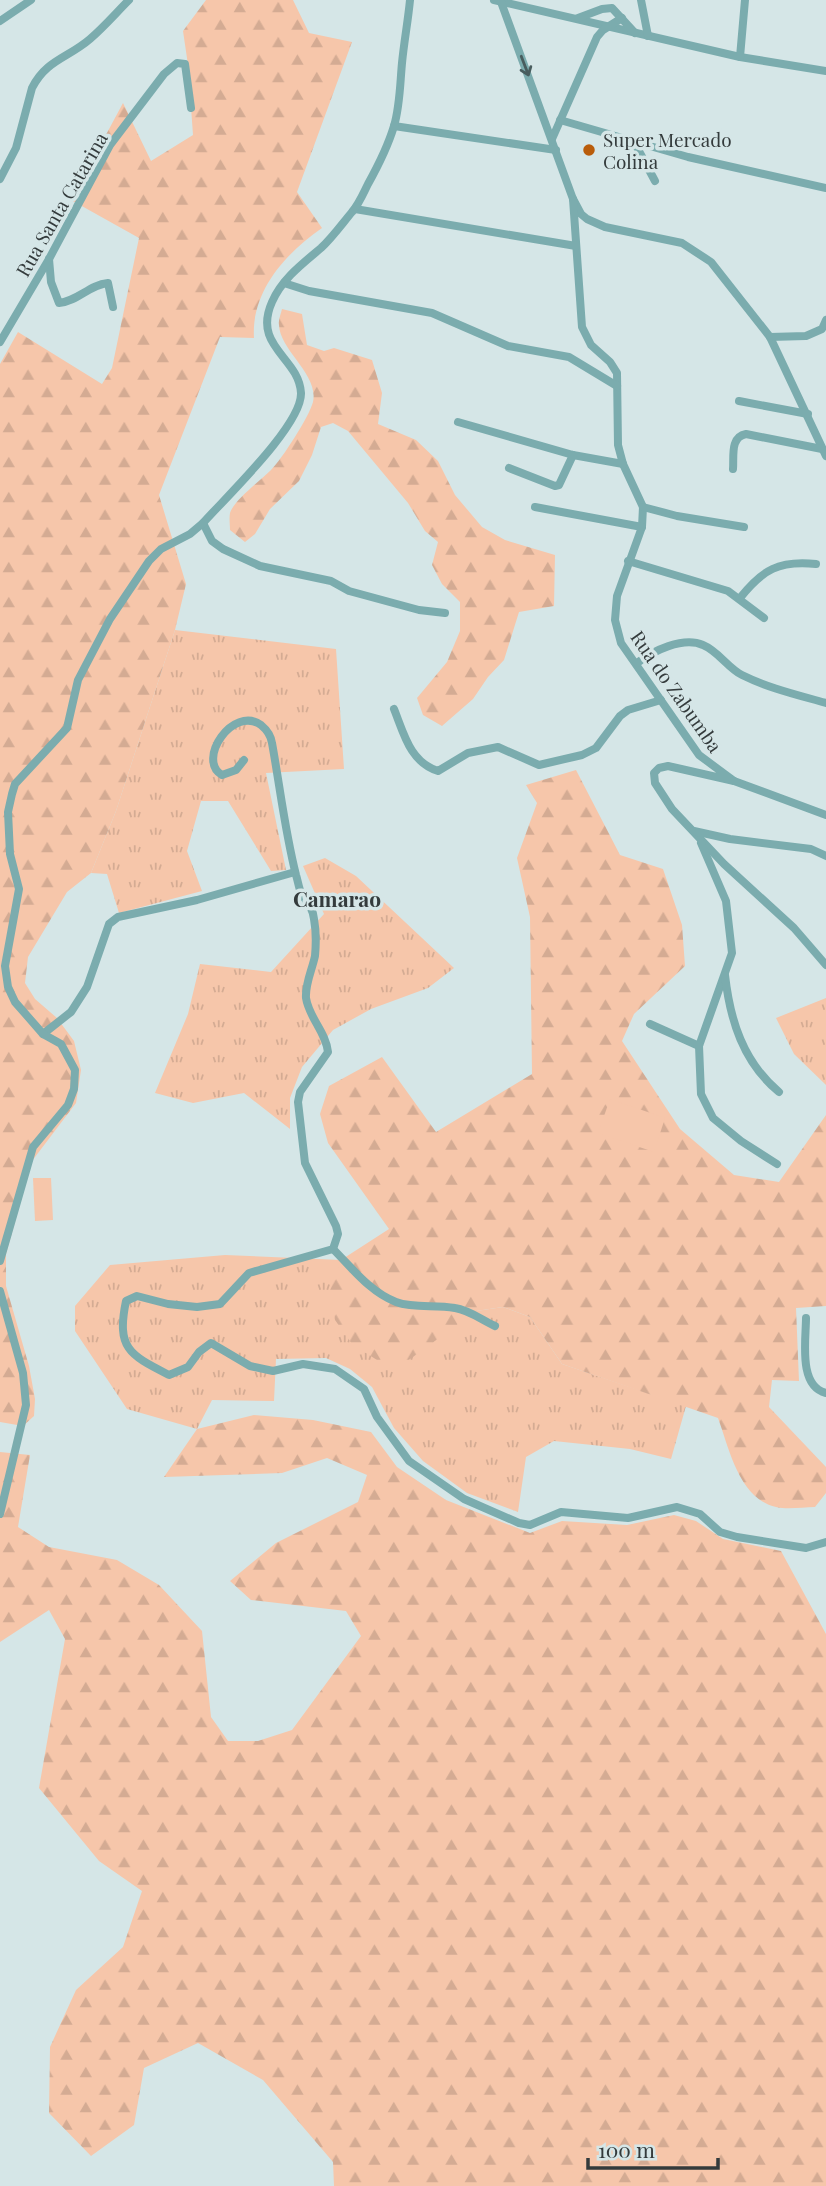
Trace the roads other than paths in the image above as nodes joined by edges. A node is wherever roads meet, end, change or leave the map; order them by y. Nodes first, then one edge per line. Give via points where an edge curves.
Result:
1 (31, 0) edge
2 (129, 0) edge
3 (410, 0) edge
4 (642, 0) edge
5 (746, 0) edge
6 (497, 1) edge
7 (529, 4) edge
8 (602, 9) junction
9 (578, 18) junction
10 (622, 18) junction
11 (0, 21) edge
12 (600, 25) junction
13 (610, 27) junction
14 (635, 33) junction
15 (648, 36) junction
16 (740, 57) junction
17 (826, 71) edge
18 (191, 108) dead end
19 (560, 120) junction
20 (394, 126) junction
21 (552, 139) junction
22 (633, 140) junction
23 (556, 150) junction
24 (0, 179) edge
25 (655, 181) dead end
26 (826, 188) edge
27 (573, 199) junction
28 (355, 209) junction
29 (576, 246) junction
30 (48, 259) junction
31 (284, 283) junction
32 (113, 307) dead end
33 (826, 320) edge
34 (770, 337) junction
35 (0, 342) edge
36 (617, 386) junction
37 (739, 401) dead end
38 (808, 414) junction
39 (458, 422) dead end
40 (823, 447) edge
41 (573, 455) junction
42 (623, 464) junction
43 (509, 468) dead end
44 (733, 469) dead end
45 (535, 507) dead end
46 (643, 507) junction
47 (203, 523) junction
48 (642, 527) junction
49 (744, 527) dead end
50 (628, 561) junction
51 (816, 564) dead end
52 (740, 598) junction
53 (444, 613) dead end
54 (764, 618) dead end
55 (636, 663) junction
56 (661, 700) junction
57 (826, 703) edge
58 (394, 709) dead end
59 (244, 760) dead end
60 (734, 781) junction
61 (826, 815) edge
62 (696, 834) junction
63 (826, 856) edge
64 (295, 872) junction
65 (826, 965) edge
66 (725, 975) junction
67 (650, 1024) dead end
68 (43, 1034) junction
69 (699, 1046) junction
70 (779, 1092) dead end
71 (777, 1164) dead end
72 (333, 1249) junction
73 (0, 1261) edge
74 (0, 1292) edge
75 (806, 1318) dead end
76 (495, 1326) dead end
77 (826, 1393) edge
78 (0, 1514) edge
79 (826, 1542) edge

1 - 11 street
2 - 24 street via 91,38 36,79 16,148
3 - 20 street
4 - 15 street
5 - 16 street
6 - 7 street
6 -> 21 street
7 - 9 street
8 - 9 street
8 - 10 street via 612,8
8 - 12 street
9 - 12 street
10 - 13 street
10 - 14 street
12 - 13 street
13 - 14 street
13 - 19 street via 597,37
14 - 15 street
15 - 16 street
16 - 17 street
18 - 30 street, Rua Santa Catarina via 185,64 177,63 163,74 110,145
19 - 21 street
19 - 22 street
20 - 23 street
20 - 28 street
21 - 23 street
22 - 25 street
22 - 26 street
23 - 27 street
27 - 29 street, Rua do Zabumba
27 - 34 street via 581,214 605,227 682,243 697,252 724,276
28 - 29 street
28 - 31 street
29 - 36 street, Rua do Zabumba via 582,327 591,345 614,367
30 - 32 street via 59,303 108,283
30 - 35 street, Rua Santa Catarina
31 - 36 street via 432,313 508,346 569,357
31 - 47 street via 267,317 268,335 296,379 301,393 297,408 279,439
33 - 34 street via 822,329 806,336
34 - 38 street
36 - 42 street, Rua do Zabumba
37 - 38 street
38 - 40 street
39 - 41 street
40 - 44 street via 740,435 734,444
41 - 42 street
41 - 43 street via 555,486
42 - 46 street, Rua do Zabumba
45 - 48 street
46 - 48 street, Rua do Zabumba
46 - 49 street
47 - 53 street via 212,541 260,566
47 - 68 street via 161,549 143,570 110,618 78,680 67,728 15,784 8,812 10,854 19,889 5,966 15,1002
48 - 50 street, Rua do Zabumba
50 - 52 street
50 - 55 street, Rua do Zabumba via 615,620 621,643
51 - 52 street via 775,567 755,579
52 - 54 street
55 - 56 street, Rua do Zabumba
55 - 57 street via 662,648 691,642 703,645 756,682
56 - 58 street via 628,710 596,748 582,755 539,765 498,747 468,753 438,771 414,756
56 - 60 street, Rua do Zabumba via 699,755
59 - 64 street via 236,770 222,775 213,759 225,732 249,720 264,727 271,739
60 - 61 street
60 - 62 street, Rua do Zabumba via 668,766 654,773 662,796
62 - 63 street via 811,849
62 - 65 street, Rua do Zabumba
62 - 66 street via 726,901 732,953
64 - 68 street via 118,917 109,924 87,987 71,1012
64 - 72 street via 315,920 307,1000 328,1052 300,1092 299,1117 305,1163 336,1226
66 - 69 street
66 - 70 street via 745,1052
67 - 69 street
68 - 73 street via 61,1044 72,1062 74,1089 61,1115 33,1147
69 - 71 street via 701,1094 713,1118
72 - 76 street via 374,1289 396,1302 453,1307
72 - 79 street via 249,1273 220,1304 197,1307 137,1296 125,1301 120,1328 129,1350 169,1375 188,1367 211,1343 250,1366 274,1371 303,1364 335,1369 364,1389 377,1417 409,1461 464,1499 519,1523 530,1525 561,1512 628,1518 677,1507 700,1514 720,1532 737,1537 806,1548
74 - 78 street via 23,1373 26,1405
75 - 77 street via 807,1376 814,1387

